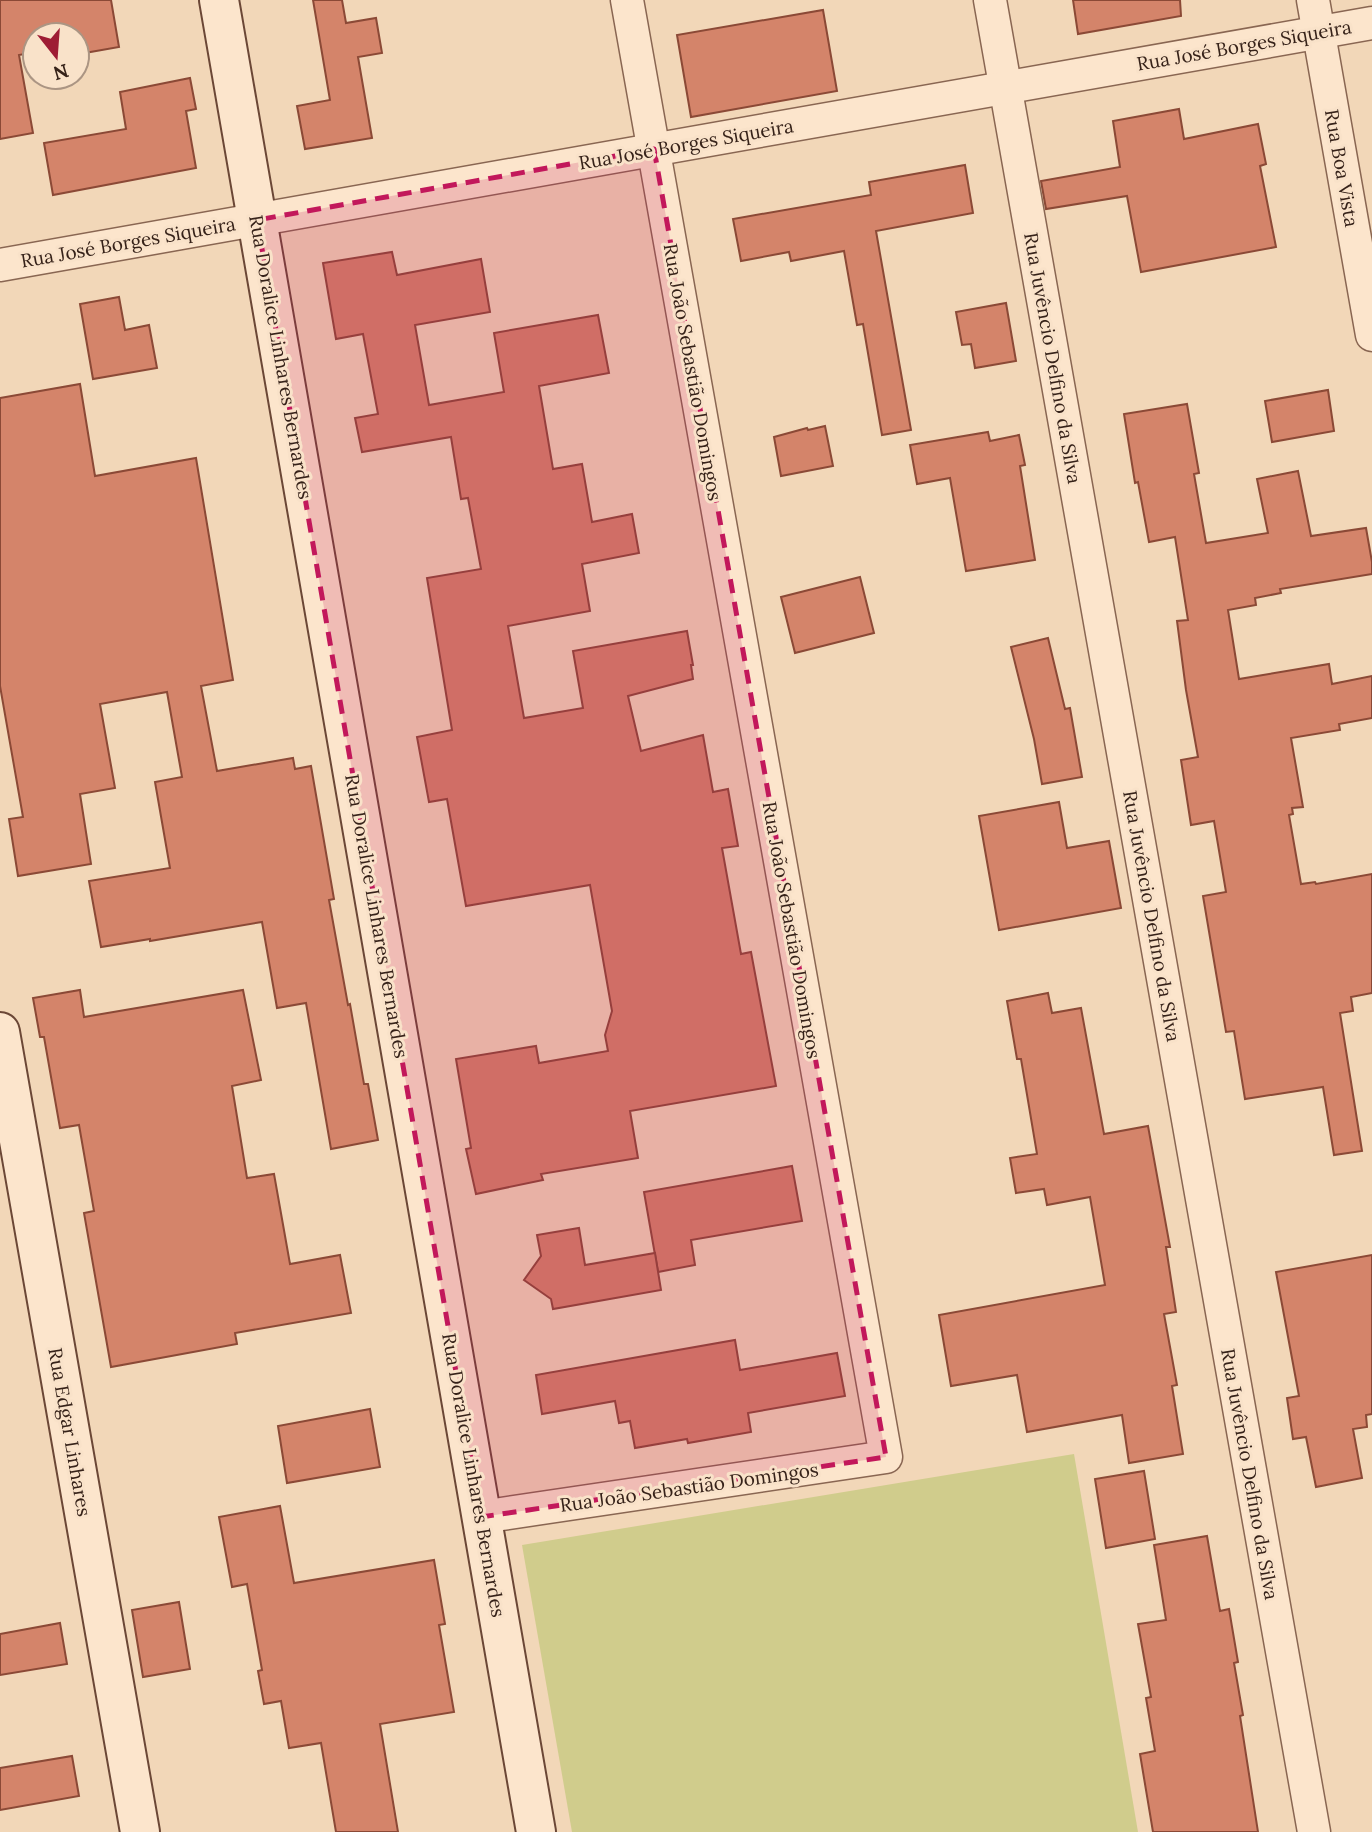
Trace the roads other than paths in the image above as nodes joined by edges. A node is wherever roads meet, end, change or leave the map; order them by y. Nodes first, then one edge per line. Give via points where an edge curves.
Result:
1 (219, 0) edge
2 (627, 0) edge
3 (990, 0) edge
4 (1312, 0) edge
5 (1372, 23) edge
6 (1318, 32) junction
7 (1005, 87) junction
8 (654, 149) junction
9 (257, 220) junction
10 (0, 265) edge
11 (1372, 335) edge
12 (0, 1032) edge
13 (481, 1517) junction
14 (140, 1832) edge
15 (536, 1832) edge
16 (1314, 1832) edge

1 - 9 street, Rua Doralice Linhares Bernardes
2 - 8 street, Rua João Sebastião Domingos
3 - 7 street, Rua Juvêncio Delfino da Silva
4 - 6 street, Rua Boa Vista
5 - 6 street, Rua José Borges Siqueira
6 - 7 street, Rua José Borges Siqueira
6 - 11 street, Rua Boa Vista
7 - 8 street, Rua José Borges Siqueira
7 - 16 street, Rua Juvêncio Delfino da Silva
8 - 9 street, Rua José Borges Siqueira
8 - 13 street, Rua João Sebastião Domingos via 886,1457
9 - 10 street, Rua José Borges Siqueira
9 - 13 street, Rua Doralice Linhares Bernardes
12 - 14 street, Rua Edgar Linhares
13 - 15 street, Rua Doralice Linhares Bernardes

